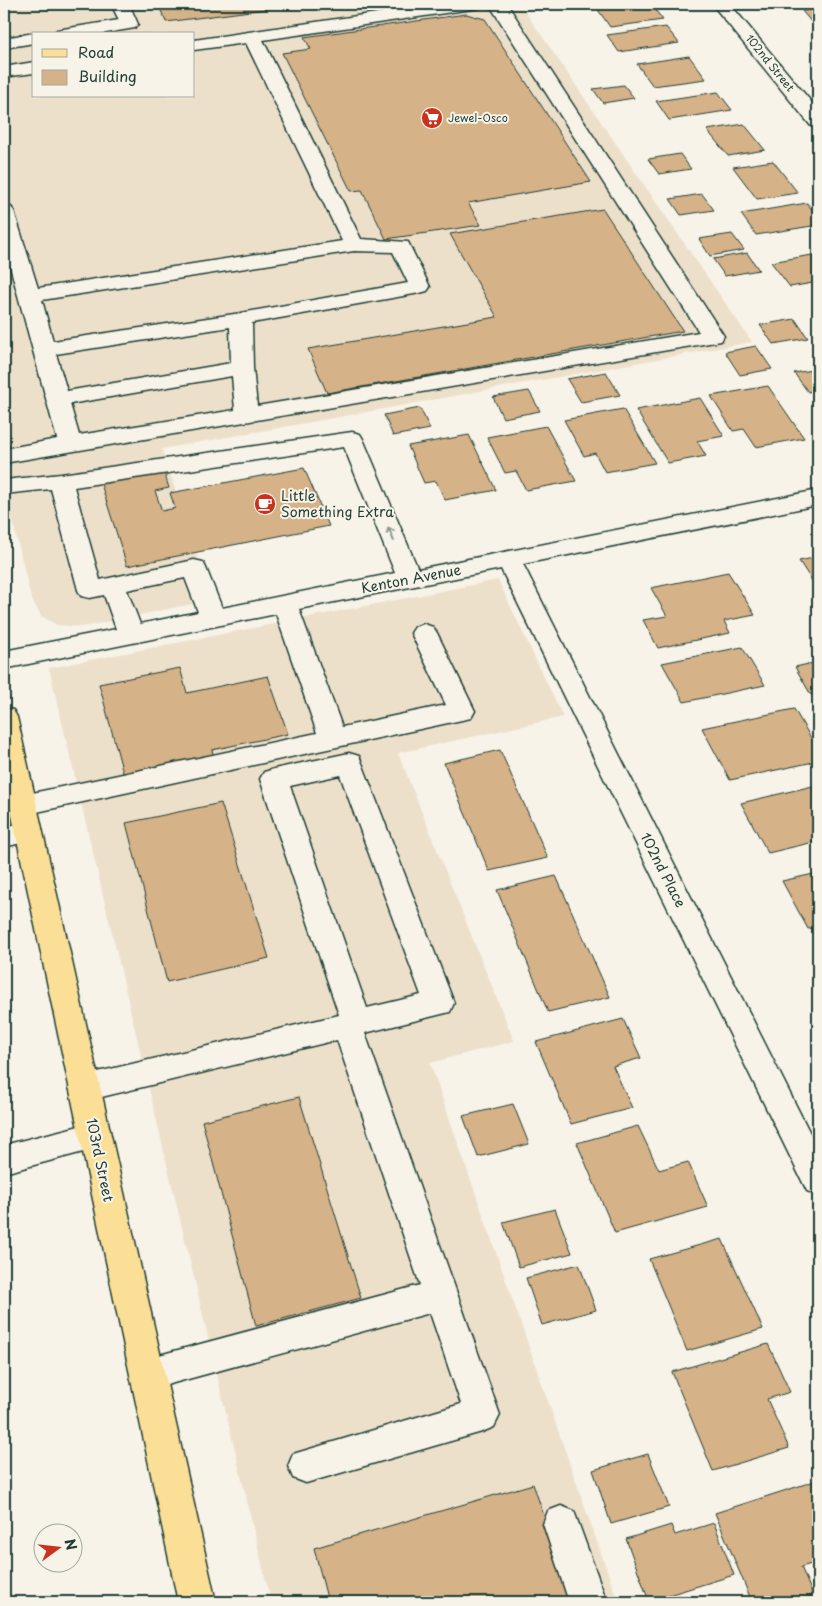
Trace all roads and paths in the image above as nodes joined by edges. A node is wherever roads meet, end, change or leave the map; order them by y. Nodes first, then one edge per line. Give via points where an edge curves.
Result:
1 (120, 4) edge
2 (472, 4) edge
3 (498, 4) edge
4 (721, 4) edge
5 (76, 32) edge
6 (252, 36) junction
7 (32, 38) edge
8 (4, 43) edge
9 (195, 44) edge
10 (32, 68) edge
11 (4, 72) edge
12 (818, 122) edge
13 (4, 211) edge
14 (354, 245) junction
15 (4, 288) edge
16 (28, 291) junction
17 (242, 319) junction
18 (44, 349) junction
19 (242, 368) junction
20 (57, 399) junction
21 (247, 416) junction
22 (70, 444) junction
23 (4, 456) edge
24 (62, 481) junction
25 (4, 487) edge
26 (818, 497) edge
27 (508, 559) junction
28 (410, 579) junction
29 (113, 585) junction
30 (285, 604) junction
31 (213, 618) junction
32 (424, 633) dead end
33 (131, 635) junction
34 (4, 660) edge
35 (4, 718) edge
36 (333, 739) junction
37 (18, 824) edge
38 (352, 1024) junction
39 (85, 1088) junction
40 (95, 1136) junction
41 (4, 1159) edge
42 (818, 1181) edge
43 (440, 1295) junction
44 (148, 1374) junction
45 (306, 1466) dead end
46 (561, 1524) dead end
47 (197, 1602) edge
48 (588, 1602) edge

1 - 5 street via 130,24
2 - 6 street
3 - 21 street via 713,336
4 - 12 street, 102nd Street
6 - 9 street
6 - 14 street
7 - 8 street
10 - 11 street
13 - 16 street
14 - 16 street
14 - 17 street via 400,246 420,287
15 - 16 street
16 - 18 street
17 - 18 street
17 - 19 street
18 - 20 street
19 - 20 street
19 - 21 street
20 - 22 street
21 - 22 street
22 - 23 street
24 - 25 street
28 -> 24 street via 352,439
24 - 29 street via 90,590
26 - 27 street, Kenton Avenue
27 - 28 street, Kenton Avenue
27 - 42 street, 102nd Place
28 - 30 street, Kenton Avenue
29 - 31 street via 194,568
29 - 33 street
30 - 31 street, Kenton Avenue
30 - 36 street
31 - 33 street, Kenton Avenue
32 - 36 street via 462,711
33 - 34 street, Kenton Avenue
35 - 37 main road, 103rd Street
36 - 37 street
37 - 39 main road, 103rd Street
38 - 38 street via 274,779 349,763 439,1003
38 - 39 street
38 - 43 street
39 - 40 main road, 103rd Street
40 - 41 street
40 - 44 main road, 103rd Street
43 - 44 street
43 - 45 street via 482,1415
44 - 47 main road, 103rd Street
46 - 48 street

